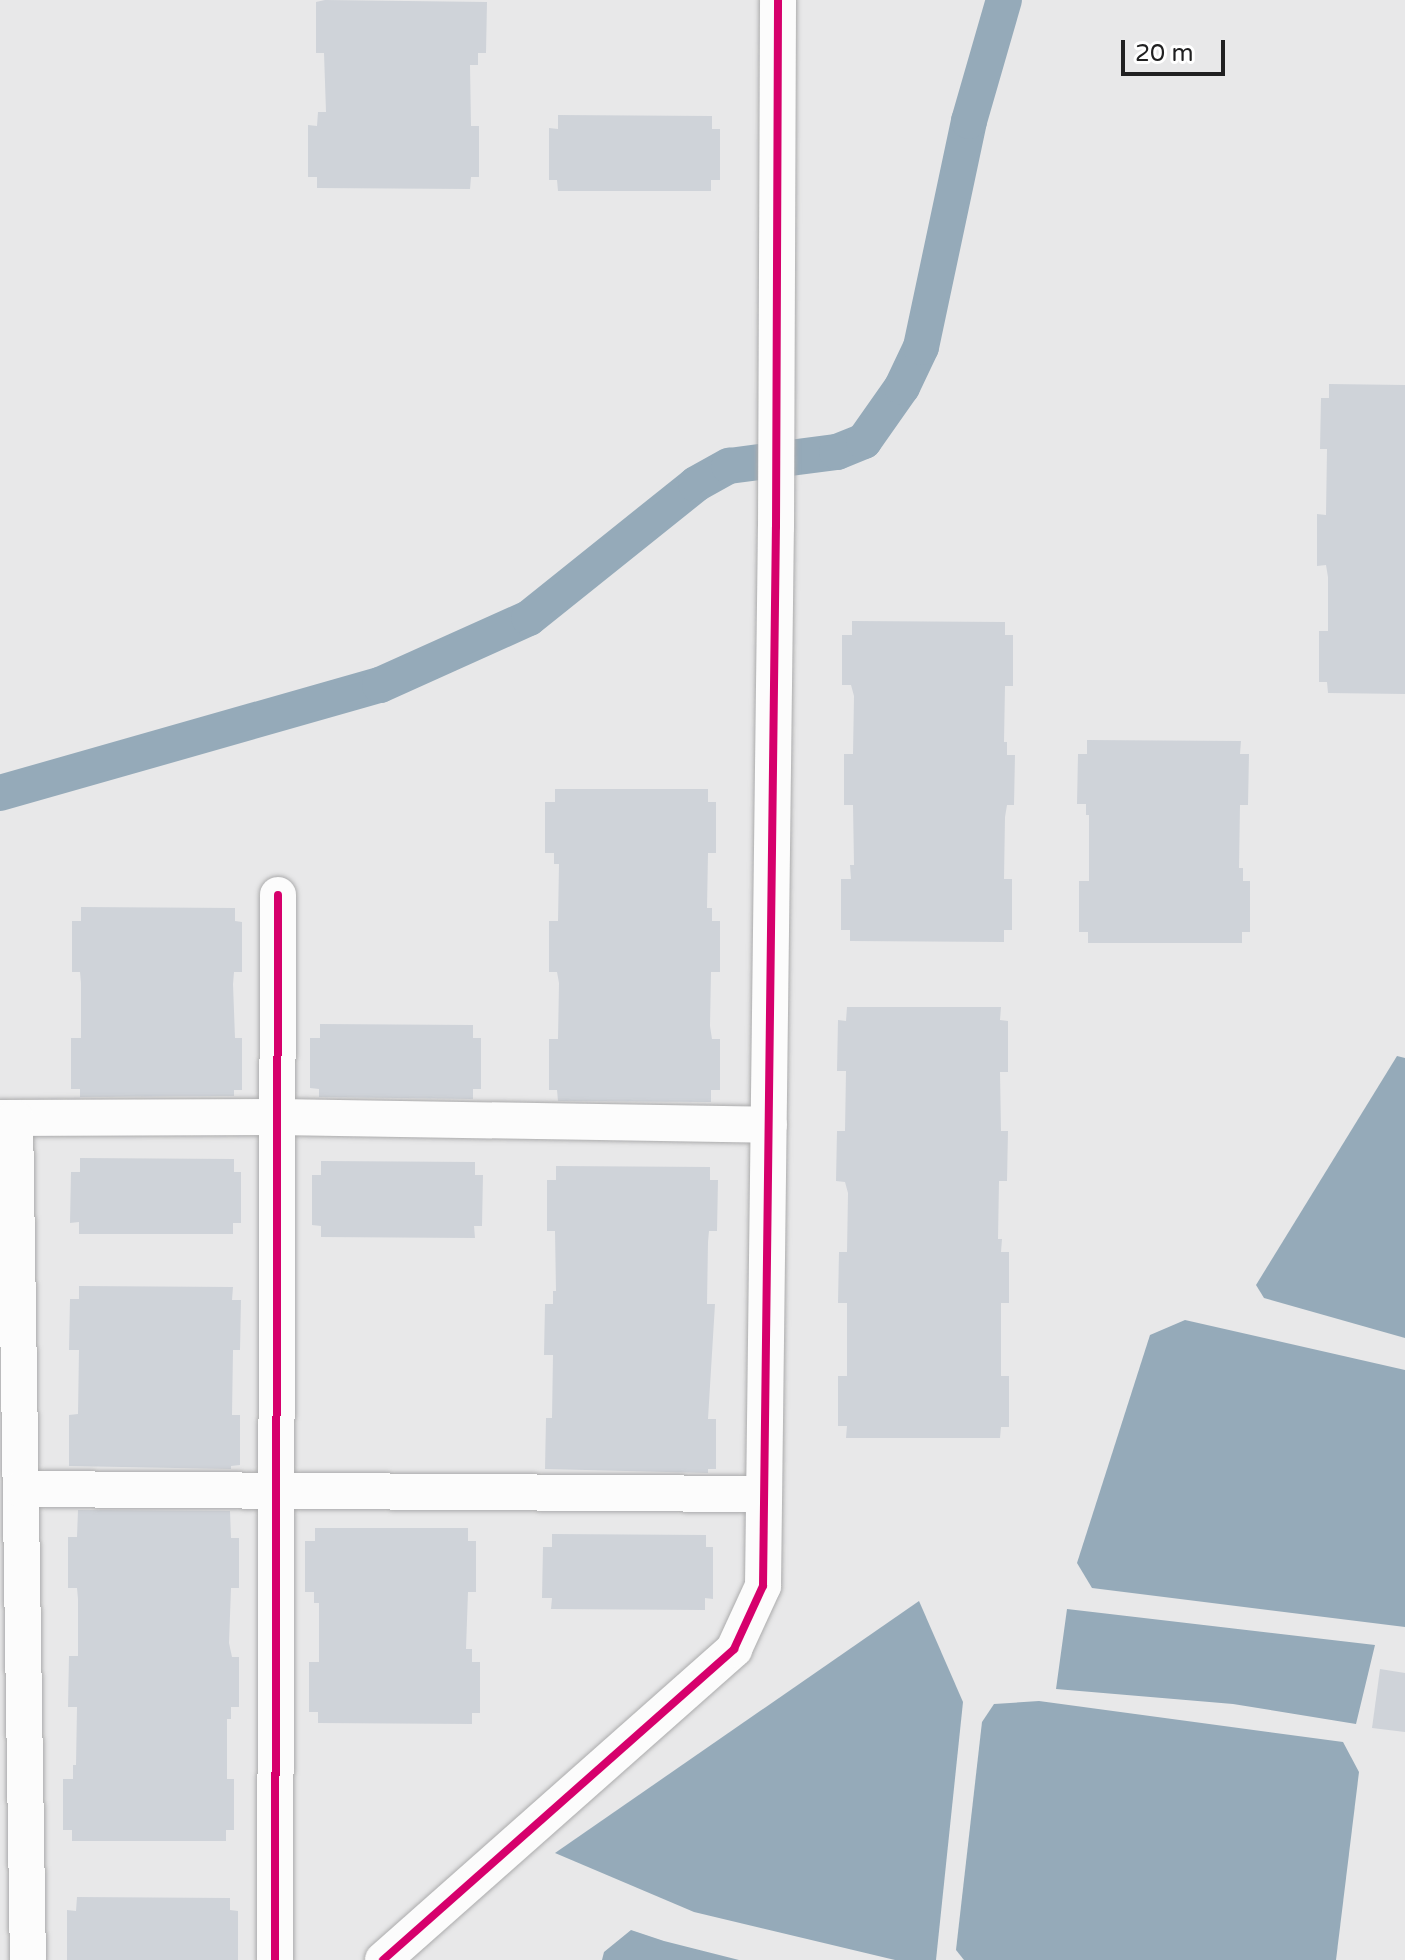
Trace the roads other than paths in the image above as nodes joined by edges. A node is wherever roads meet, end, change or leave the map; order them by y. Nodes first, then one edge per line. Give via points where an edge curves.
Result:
1 (778, 0) edge
2 (278, 895) dead end
3 (277, 1117) junction
4 (8, 1118) edge
5 (769, 1125) junction
6 (21, 1489) junction
7 (276, 1489) junction
8 (764, 1494) junction
9 (28, 1960) edge
10 (275, 1960) edge
11 (383, 1960) edge

1 - 5 street
2 - 3 street
3 - 4 street
3 - 5 street
3 - 7 street
4 - 6 street
5 - 8 street
6 - 7 street
6 - 9 street
7 - 8 street
7 - 10 street
8 - 11 street via 763,1586 734,1649

